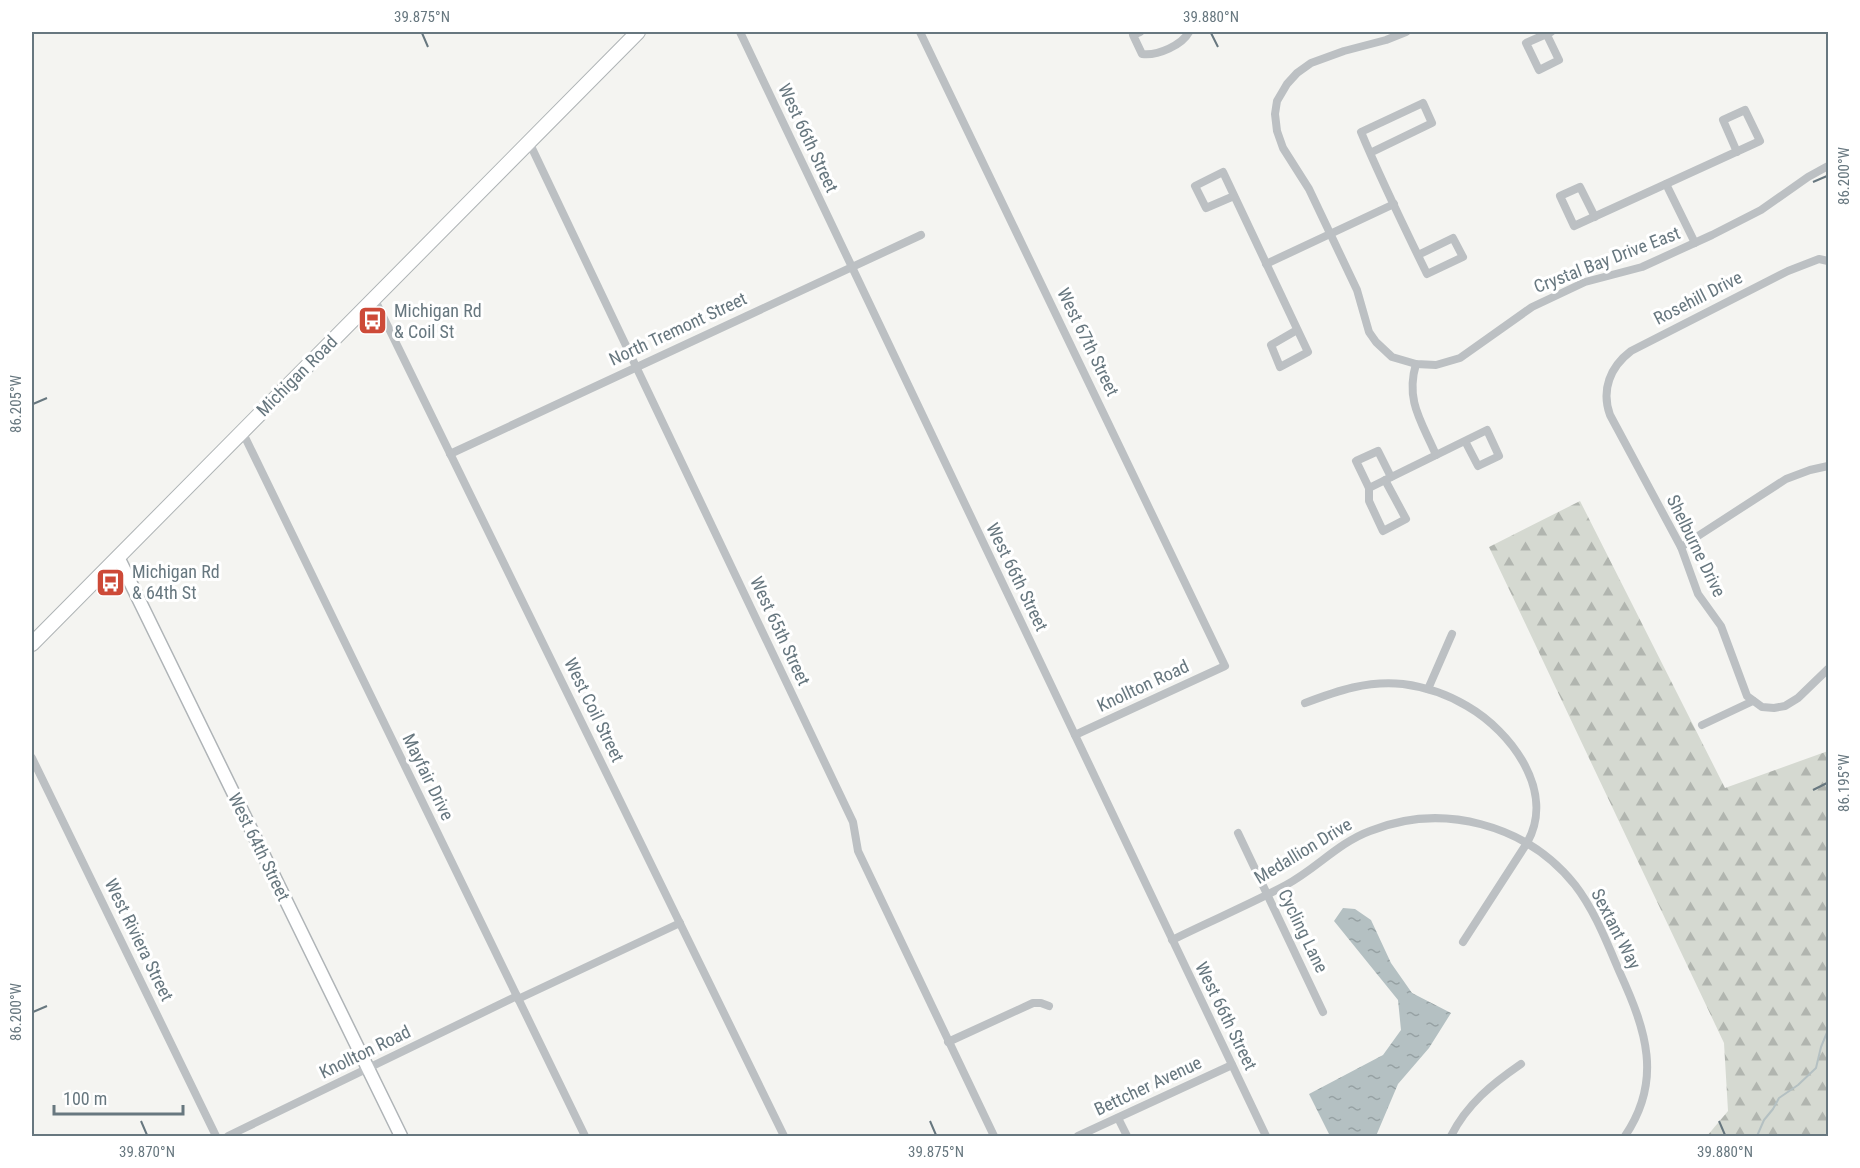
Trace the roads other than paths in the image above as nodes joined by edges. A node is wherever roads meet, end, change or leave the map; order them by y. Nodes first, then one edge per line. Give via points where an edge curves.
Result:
1 (638, 32) edge
2 (740, 32) edge
3 (920, 32) edge
4 (1140, 32) edge
5 (1189, 32) edge
6 (1406, 32) edge
7 (1549, 32) edge
8 (529, 142) junction
9 (1737, 152) junction
10 (1370, 153) junction
11 (1828, 166) edge
12 (1666, 184) junction
13 (1234, 196) junction
14 (1394, 204) junction
15 (1595, 217) junction
16 (1330, 234) junction
17 (921, 235) dead end
18 (1695, 243) junction
19 (1418, 255) junction
20 (1828, 261) edge
21 (1266, 264) junction
22 (851, 268) junction
23 (374, 298) junction
24 (1297, 330) junction
25 (1416, 364) junction
26 (636, 367) junction
27 (1606, 394) joint
28 (242, 431) junction
29 (1465, 441) junction
30 (450, 454) junction
31 (1437, 455) junction
32 (1828, 466) edge
33 (1388, 479) junction
34 (1369, 488) junction
35 (1681, 547) junction
36 (118, 557) junction
37 (1452, 634) dead end
38 (32, 644) edge
39 (1226, 666) joint
40 (1828, 669) edge
41 (1428, 689) junction
42 (1753, 701) junction
43 (1305, 703) dead end
44 (1702, 725) dead end
45 (1075, 735) junction
46 (32, 758) edge
47 (1238, 833) dead end
48 (1527, 843) junction
49 (1267, 894) junction
50 (680, 923) junction
51 (1172, 940) junction
52 (1463, 942) dead end
53 (518, 998) junction
54 (1049, 1006) dead end
55 (1323, 1012) dead end
56 (948, 1041) junction
57 (1521, 1064) dead end
58 (1232, 1065) junction
59 (368, 1069) junction
60 (1118, 1118) junction
61 (216, 1137) edge
62 (228, 1137) edge
63 (401, 1137) edge
64 (585, 1137) edge
65 (784, 1137) edge
66 (994, 1137) edge
67 (1078, 1137) edge
68 (1127, 1137) edge
69 (1266, 1137) edge
70 (1451, 1137) edge
71 (1624, 1137) edge

1 - 8 main road, Michigan Road
2 - 22 street, West 66th Street
3 - 39 street, West 67th Street
4 - 5 street via 1133,35 1145,55 1182,41
6 - 16 street, Crystal Bay Drive East via 1311,63 1297,73 1277,100 1277,131 1283,148 1309,189
7 - 7 street via 1559,60 1539,70 1526,43
8 - 23 main road, Michigan Road
8 - 26 street, West 65th Street
9 - 9 street via 1760,141 1745,110 1724,120
9 - 12 street
10 - 10 street via 1361,132 1422,103 1432,123
10 - 14 street
11 - 18 street, Crystal Bay Drive East via 1761,210
12 - 15 street
12 - 18 street
13 - 13 street via 1223,172 1195,186 1206,208
13 - 21 street
14 - 16 street
14 - 19 street
15 - 15 street via 1580,186 1560,196 1574,226
16 - 21 street
16 - 25 street, Crystal Bay Drive East via 1357,290 1369,332 1392,357
17 - 22 street, North Tremont Street
18 - 25 street, Crystal Bay Drive East via 1631,271 1580,284 1532,307 1460,358 1436,365
19 - 19 street via 1453,238 1463,257 1427,274
20 - 27 street, Rosehill Drive via 1819,259 1788,272 1631,351 1612,371
21 - 24 street
22 - 26 street, North Tremont Street
22 - 45 street, West 66th Street
23 - 28 main road, Michigan Road
23 - 30 street, West Coil Street
24 - 24 street via 1271,345 1280,367 1308,352
25 - 31 street via 1411,396
26 - 30 street, North Tremont Street
26 - 56 street, West 65th Street via 853,822 858,851
27 - 35 street, Shelburne Drive via 1610,415
28 - 36 main road, Michigan Road
28 - 53 street, Mayfair Drive
29 - 29 street via 1487,430 1499,456 1478,466
29 - 31 street
30 - 50 street, West Coil Street
31 - 33 street
32 - 35 street via 1786,479
33 - 34 street
33 - 34 street via 1378,451 1356,460
33 - 34 street via 1406,519 1383,531 1369,501
35 - 42 street, Shelburne Drive via 1698,594 1721,626 1744,692
36 - 38 main road, Michigan Road
36 - 59 street, West 64th Street
37 - 41 street
39 - 45 street, Knollton Road
40 - 42 street via 1792,703 1778,708
41 - 43 street via 1396,683 1364,685
41 - 48 street via 1455,699 1480,715 1522,761 1534,787 1537,806 1536,822
42 - 44 street
45 - 51 street, West 66th Street
46 - 61 street, West Riviera Street
47 - 49 street, Cycling Lane
48 - 49 street, Medallion Drive via 1468,821 1405,821 1370,830 1349,841 1296,879
48 - 52 street
48 - 71 street, Sextant Way via 1562,871 1583,896 1640,1017 1647,1074 1637,1114
49 - 51 street, Medallion Drive
49 - 55 street, Cycling Lane
50 - 53 street, Knollton Road
50 - 65 street, West Coil Street
51 - 58 street, West 66th Street
53 - 59 street, Knollton Road
53 - 64 street, Mayfair Drive
54 - 56 street via 1033,1003
56 - 66 street, West 65th Street
57 - 70 street via 1479,1096
58 - 60 street, Bettcher Avenue
58 - 69 street, West 66th Street
59 - 62 street, Knollton Road
59 - 63 street, West 64th Street
60 - 67 street, Bettcher Avenue
60 - 68 street

